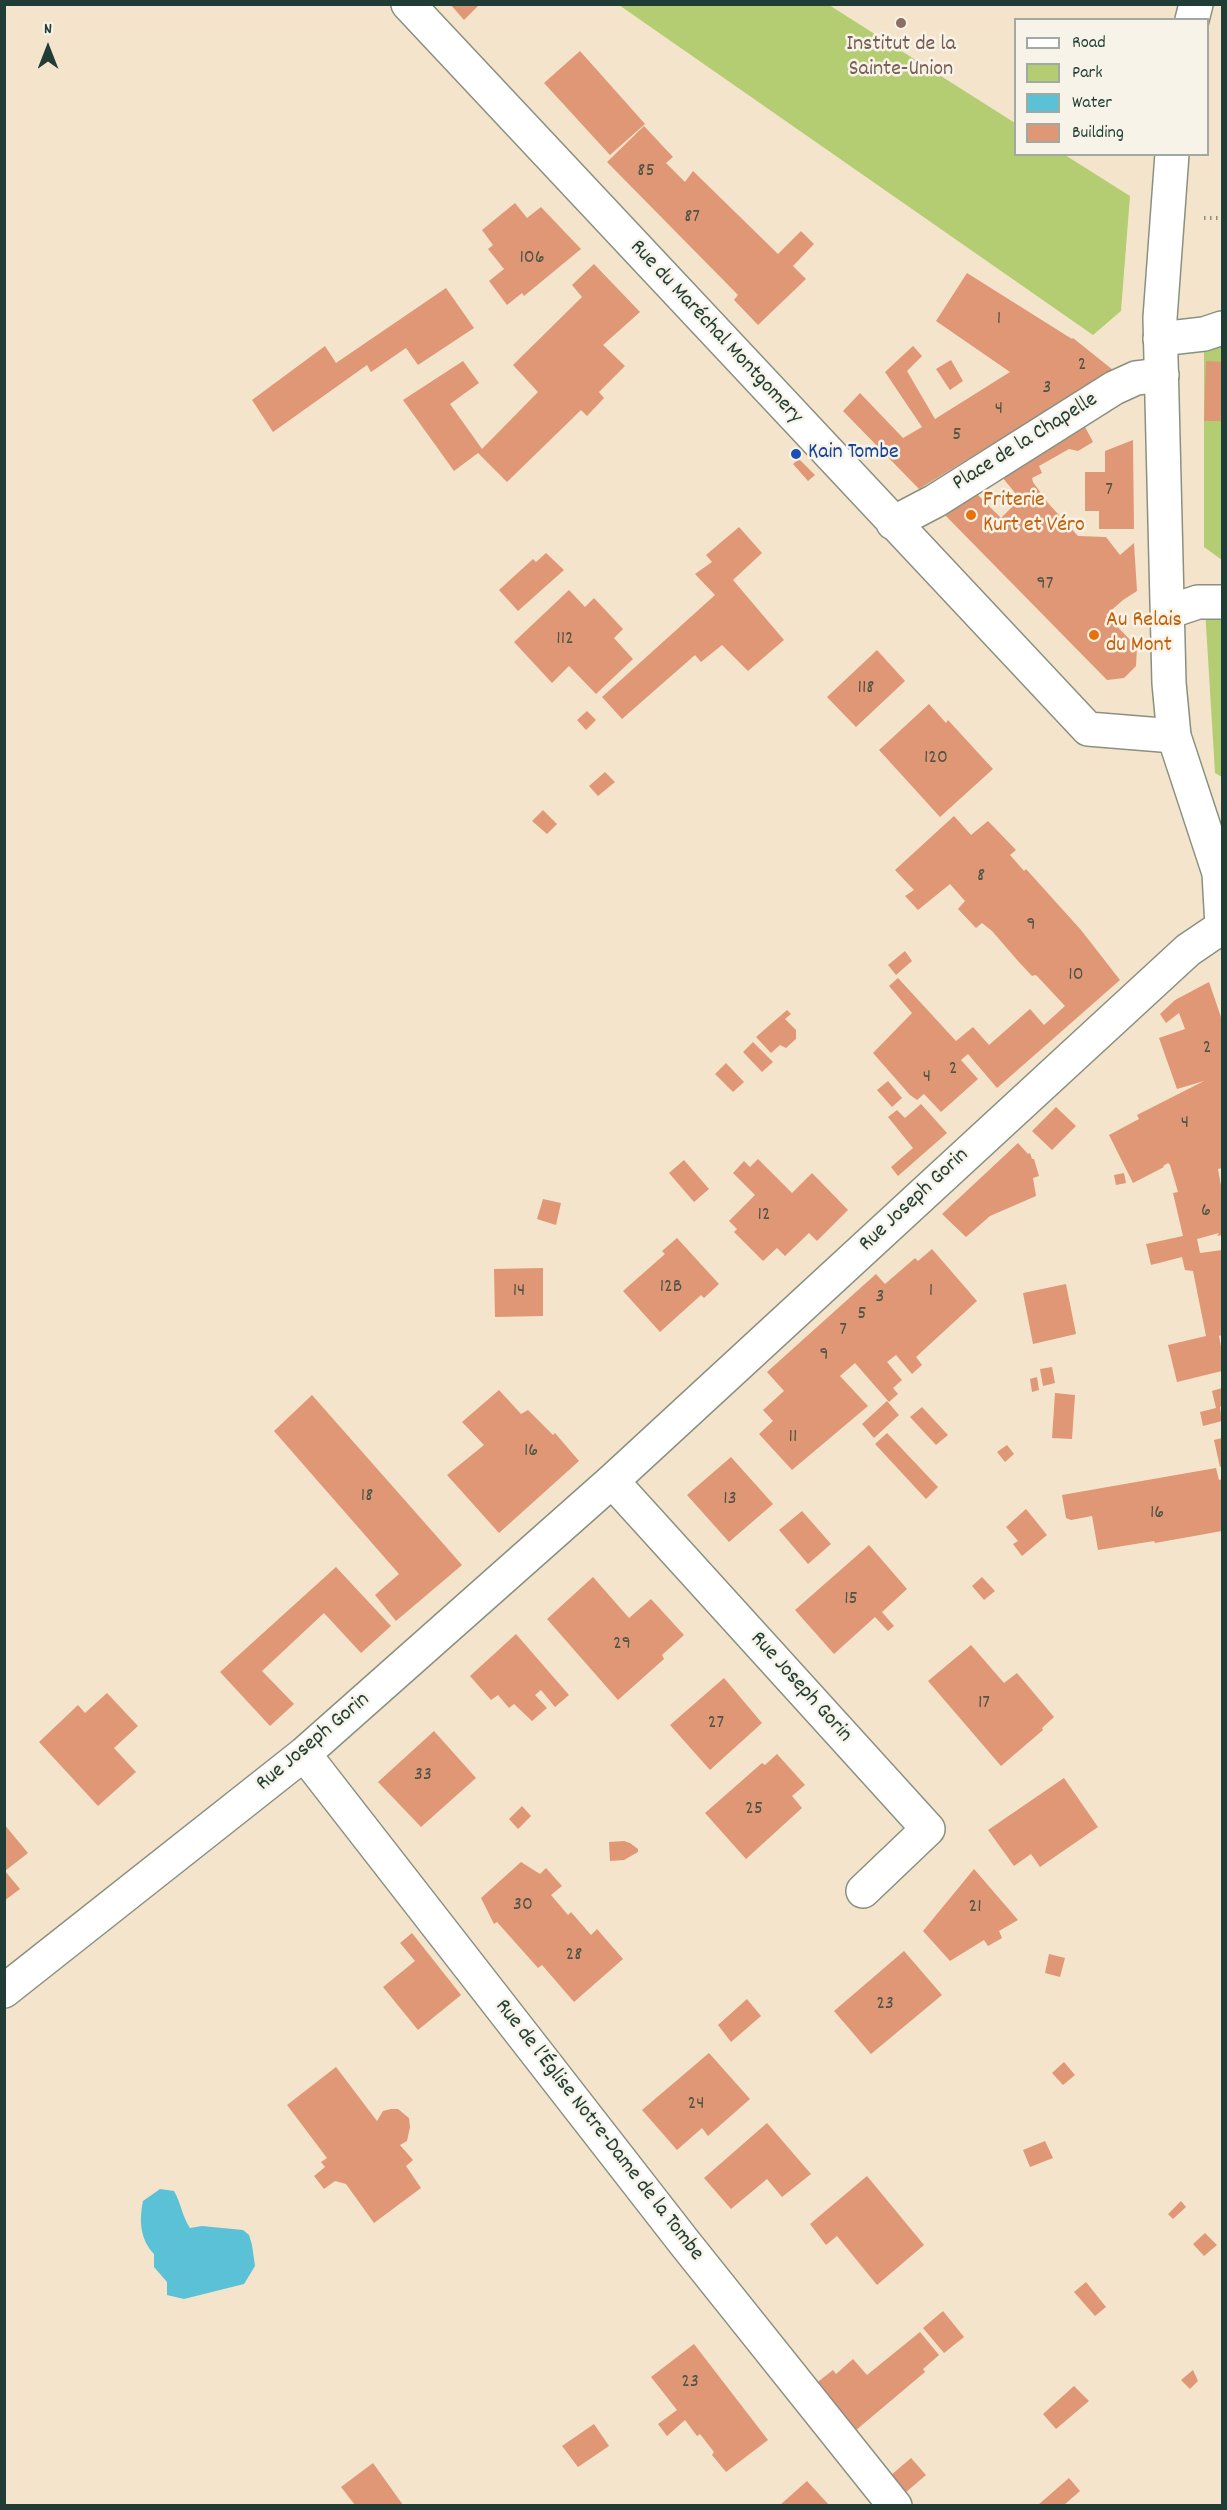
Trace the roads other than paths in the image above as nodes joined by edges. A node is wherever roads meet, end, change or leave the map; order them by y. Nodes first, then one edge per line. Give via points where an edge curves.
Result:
1 (408, 4) edge
2 (1172, 156) edge
3 (1222, 328) edge
4 (1160, 339) junction
5 (1162, 375) junction
6 (893, 523) junction
7 (1222, 602) edge
8 (1168, 612) junction
9 (1174, 736) junction
10 (1221, 871) edge
11 (1222, 927) edge
12 (612, 1481) junction
13 (304, 1754) junction
14 (863, 1891) dead end
15 (4, 1991) edge
16 (895, 2505) edge

1 - 6 street, Rue du Maréchal Montgomery
2 - 4 street
3 - 4 street
4 - 5 street
5 - 6 street, Place de la Chapelle via 1136,378 1114,388 935,501
5 - 8 street
6 - 9 street, Rue du Maréchal Montgomery via 1088,729
7 - 8 street via 1198,602
8 - 9 street
9 - 10 street
10 - 11 street
11 - 12 street, Rue Joseph Gorin via 1188,950
12 - 13 street, Rue Joseph Gorin
12 - 14 street, Rue Joseph Gorin via 928,1829
13 - 15 street, Rue Joseph Gorin
13 - 16 street, Rue de l’Église Notre-Dame de la Tombe via 684,2242

